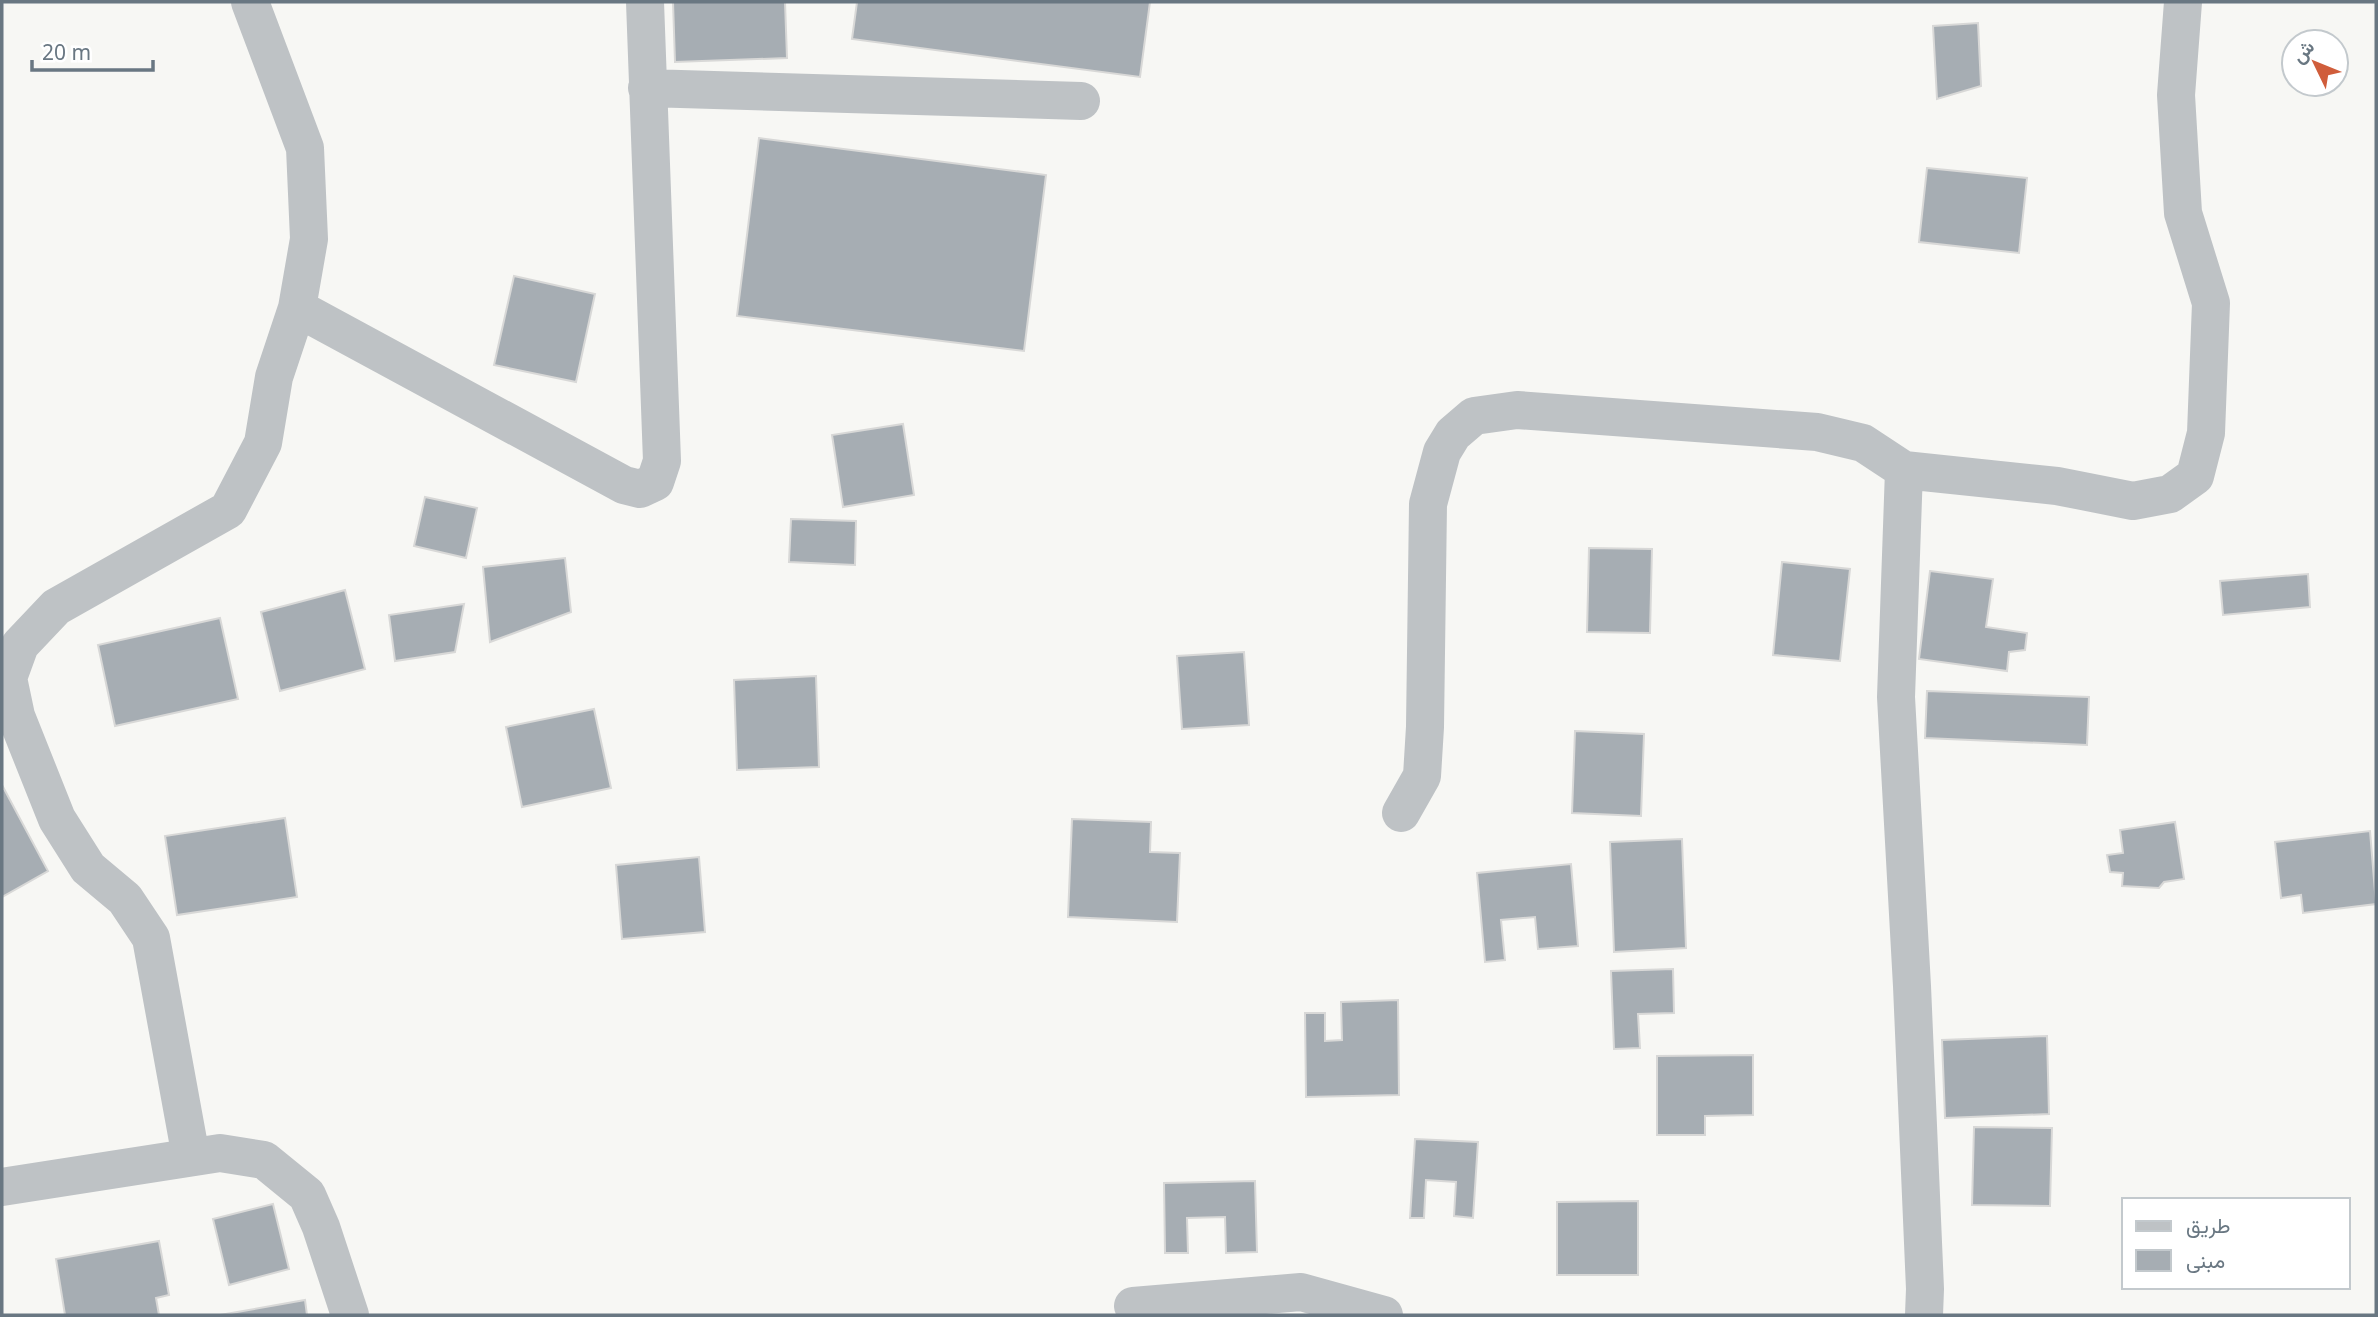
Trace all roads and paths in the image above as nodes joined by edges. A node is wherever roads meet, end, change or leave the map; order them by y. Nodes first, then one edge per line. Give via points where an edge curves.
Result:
1 (250, 2) edge
2 (645, 2) edge
3 (2183, 2) edge
4 (647, 88) junction
5 (1081, 102) dead end
6 (297, 308) junction
7 (1904, 470) junction
8 (11, 641) edge
9 (1401, 813) dead end
10 (191, 1157) junction
11 (2, 1187) edge
12 (1133, 1306) dead end
13 (350, 1315) edge
14 (1384, 1315) edge
15 (1924, 1315) edge

1 - 6 street via 305,148 309,239
2 - 4 street
3 - 7 street via 2176,95 2183,213 2211,303 2206,433 2195,476 2170,494 2133,501 2057,486
4 - 5 street
4 - 6 street via 662,461 655,482 640,489 624,485
6 - 8 street via 274,377 262,443 228,510 56,607
7 - 9 street via 1863,443 1816,432 1517,410 1474,416 1453,434 1442,452 1428,505 1422,776
7 - 15 street via 1896,698
8 - 10 street via 9,678 16,716 57,819 88,868 125,900 151,939
10 - 11 street
10 - 13 street via 220,1153 264,1160 307,1195
12 - 14 street via 1301,1292

